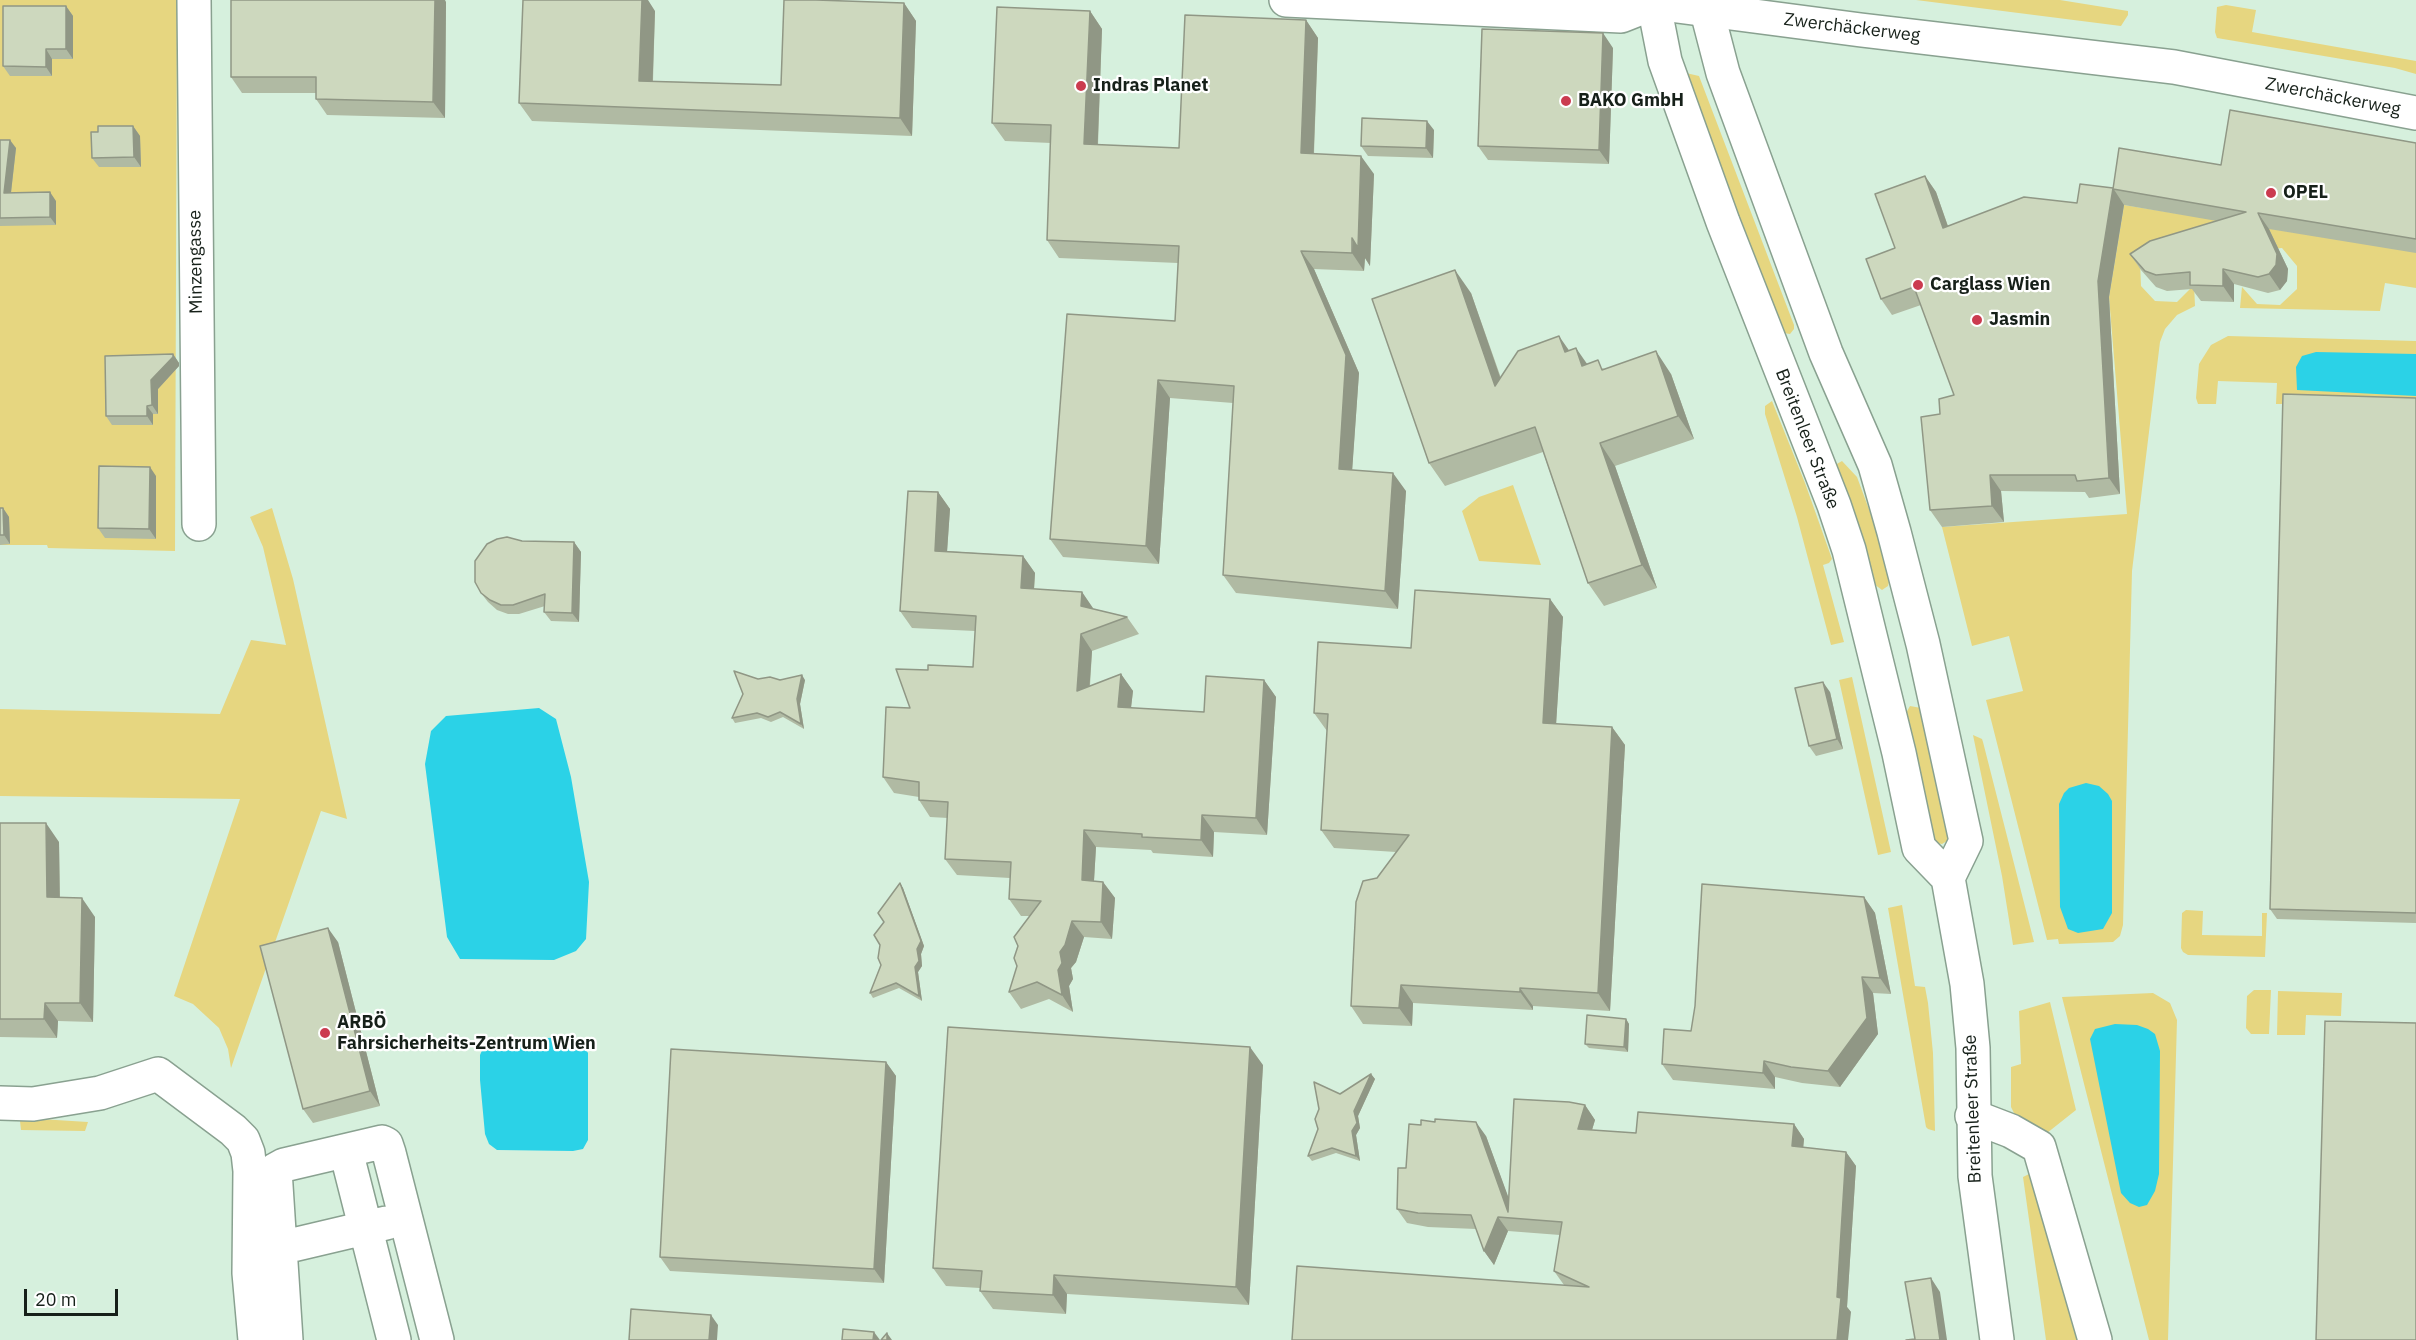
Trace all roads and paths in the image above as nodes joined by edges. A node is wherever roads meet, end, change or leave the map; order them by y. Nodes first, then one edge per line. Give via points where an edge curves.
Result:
1 (194, 0) edge
2 (1286, 0) edge
3 (1654, 1) edge
4 (1705, 5) edge
5 (2416, 113) edge
6 (199, 524) dead end
7 (1948, 878) junction
8 (0, 1103) edge
9 (1972, 1116) junction
10 (346, 1151) junction
11 (406, 1218) junction
12 (365, 1228) junction
13 (280, 1248) junction
14 (255, 1340) edge
15 (286, 1340) edge
16 (394, 1340) edge
17 (437, 1340) edge
18 (1997, 1340) edge
19 (2095, 1340) edge

1 - 6 main road, Minzengasse
2 - 3 main road, Zwerchäckerweg via 1621,16
3 - 4 main road, Zwerchäckerweg
3 - 7 main road, Breitenleer Straße via 1665,61 1849,550 1918,848
4 - 5 main road, Zwerchäckerweg via 1861,30 2174,67
4 - 7 main road via 1723,73 1826,353 1875,465 1894,532 1966,841
7 - 9 main road, Breitenleer Straße via 1967,984 1973,1048
8 - 14 main road via 33,1104 100,1093 158,1074 233,1130 243,1140 250,1171 249,1273
9 - 18 main road, Breitenleer Straße via 1978,1213
9 - 19 main road via 2011,1131 2040,1148
10 - 11 main road via 386,1144
10 - 12 main road
10 - 13 main road via 275,1170
11 - 12 main road
11 - 17 main road
12 - 13 main road
12 - 16 main road
13 - 15 main road

